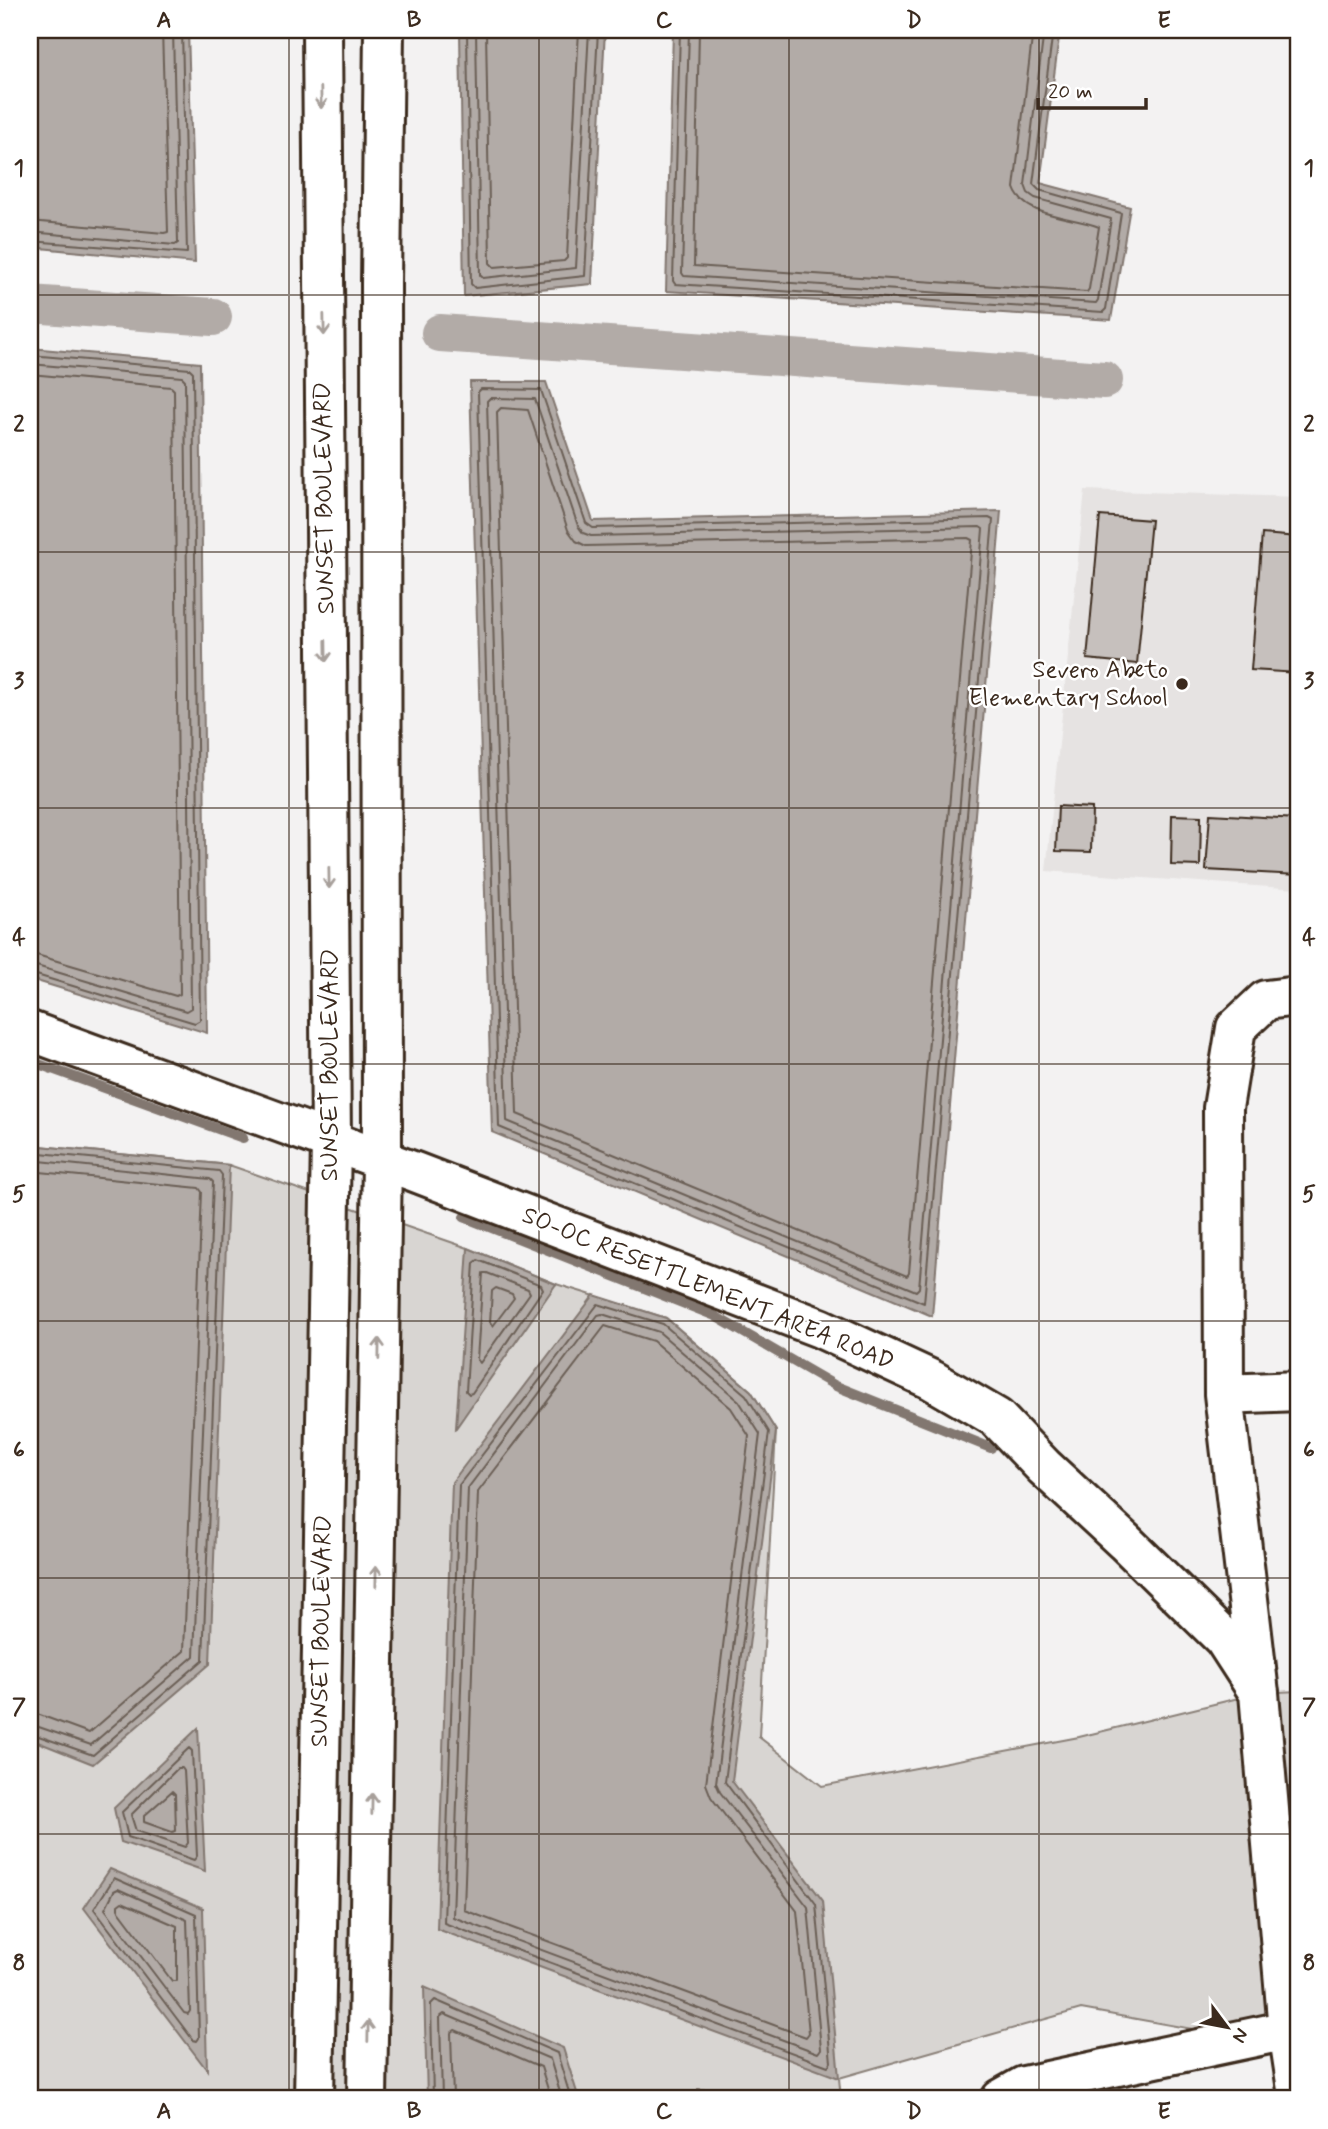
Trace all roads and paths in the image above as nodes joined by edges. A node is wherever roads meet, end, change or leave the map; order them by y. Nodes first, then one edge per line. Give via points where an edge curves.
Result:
1 (322, 30) edge
2 (384, 30) edge
3 (1298, 996) edge
4 (30, 1031) edge
5 (331, 1141) junction
6 (383, 1160) junction
7 (1298, 1391) edge
8 (1224, 1394) junction
9 (1259, 1693) junction
10 (1288, 2030) junction
11 (1298, 2096) edge
12 (314, 2099) edge
13 (367, 2099) edge
14 (1001, 2099) edge

1 -> 5 main road, SUNSET BOULEVARD
2 - 6 main road
3 - 8 main road via 1266,1000 1236,1028 1223,1108
4 - 5 main road, SO-OC RESETTLEMENT AREA ROAD
5 - 6 main road, SO-OC RESETTLEMENT AREA ROAD
5 - 12 main road, SUNSET BOULEVARD
6 - 9 main road, SO-OC RESETTLEMENT AREA ROAD via 820,1328 932,1380 996,1419 1125,1542 1224,1639
13 -> 6 main road
7 - 8 main road
8 - 9 main road
9 - 10 main road, SO-OC RESETTLEMENT AREA ROAD
10 - 11 main road, SO-OC RESETTLEMENT AREA ROAD
10 - 14 main road via 1024,2086

